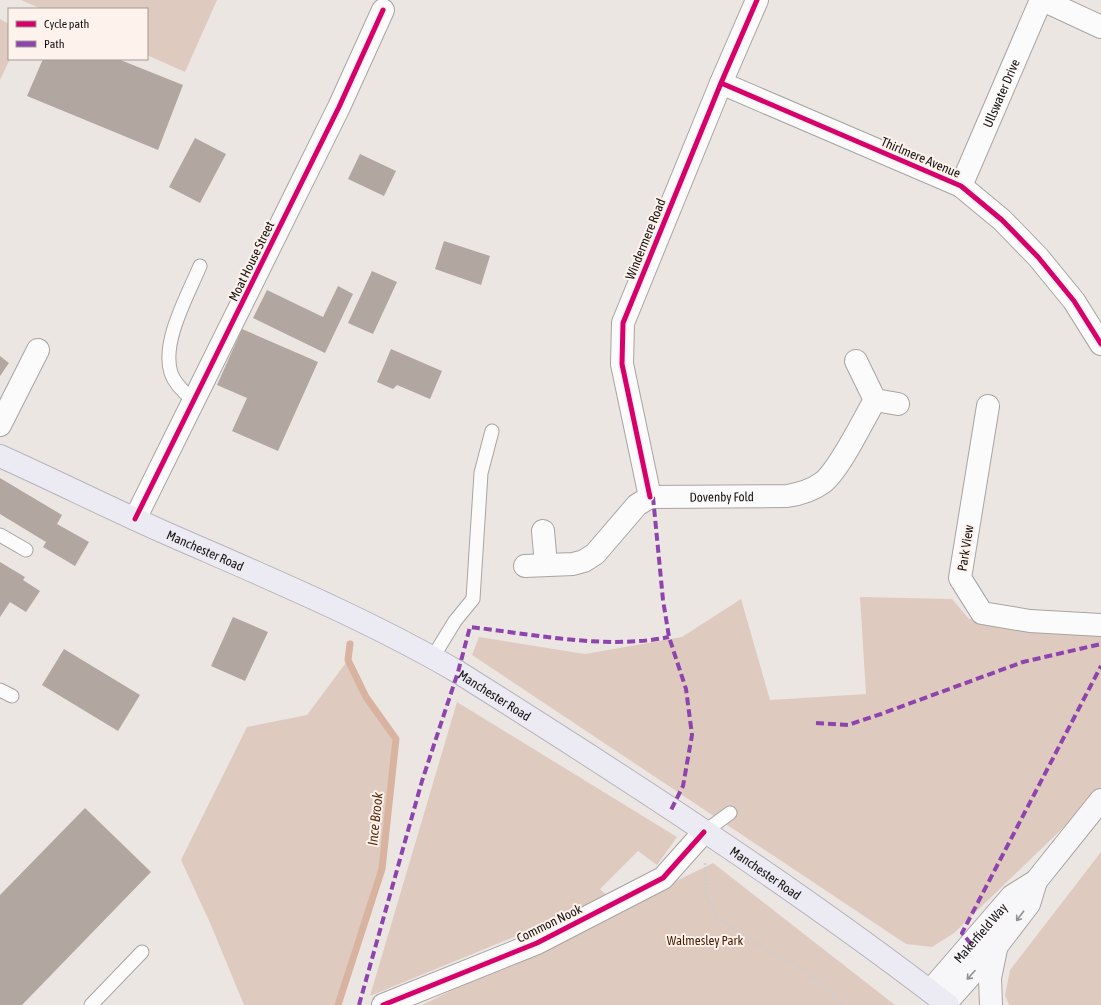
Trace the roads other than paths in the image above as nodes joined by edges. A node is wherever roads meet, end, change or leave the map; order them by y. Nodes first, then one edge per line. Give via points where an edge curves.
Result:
1 (757, 0) edge
2 (1042, 0) edge
3 (383, 10) dead end
4 (1101, 27) edge
5 (721, 83) junction
6 (961, 186) junction
7 (200, 266) dead end
8 (1101, 344) edge
9 (38, 350) dead end
10 (856, 361) dead end
11 (876, 400) junction
12 (194, 402) junction
13 (898, 404) dead end
14 (988, 406) dead end
15 (0, 426) edge
16 (492, 431) dead end
17 (0, 456) edge
18 (650, 497) junction
19 (135, 519) junction
20 (543, 531) dead end
21 (0, 534) edge
22 (26, 550) dead end
23 (546, 565) junction
24 (525, 566) dead end
25 (1101, 625) edge
26 (433, 657) junction
27 (0, 690) edge
28 (12, 696) dead end
29 (1101, 800) edge
30 (730, 813) dead end
31 (704, 832) junction
32 (1036, 881) junction
33 (996, 947) junction
34 (142, 952) dead end
35 (942, 1000) edge
36 (91, 1005) edge
37 (383, 1005) edge
38 (991, 1005) edge

1 - 5 street, Windermere Road
2 - 4 street
2 - 6 street, Ullswater Drive
3 - 12 street, Moat House Street via 339,107
5 - 6 street, Thirlmere Avenue
5 - 18 street, Windermere Road via 623,322 622,364
6 - 8 street, Thirlmere Avenue via 1002,220 1038,257 1074,301
7 - 12 lane via 175,326 169,348 172,374
9 - 15 street
10 - 11 street
11 - 13 street
11 - 18 street, Dovenby Fold via 832,473 812,489 787,496
12 - 19 street, Moat House Street
14 - 25 street, Park View via 960,578 982,613 1030,621
16 - 26 lane via 481,473 473,599 455,621
17 - 19 highway, Manchester Road
18 - 23 street via 637,505 595,554 573,564
19 - 26 highway, Manchester Road via 325,603
20 - 23 street
21 - 22 lane
23 - 24 street
26 - 31 highway, Manchester Road
27 - 28 lane
29 - 32 street, Makerfield Way
30 - 31 lane
31 - 35 highway, Manchester Road
31 - 37 street, Common Nook via 663,878 537,943
32 -> 33 street, Makerfield Way via 1029,904
32 - 35 street, Makerfield Way via 1012,896
33 -> 35 street, Makerfield Way
33 - 38 street via 991,966
34 - 36 lane

